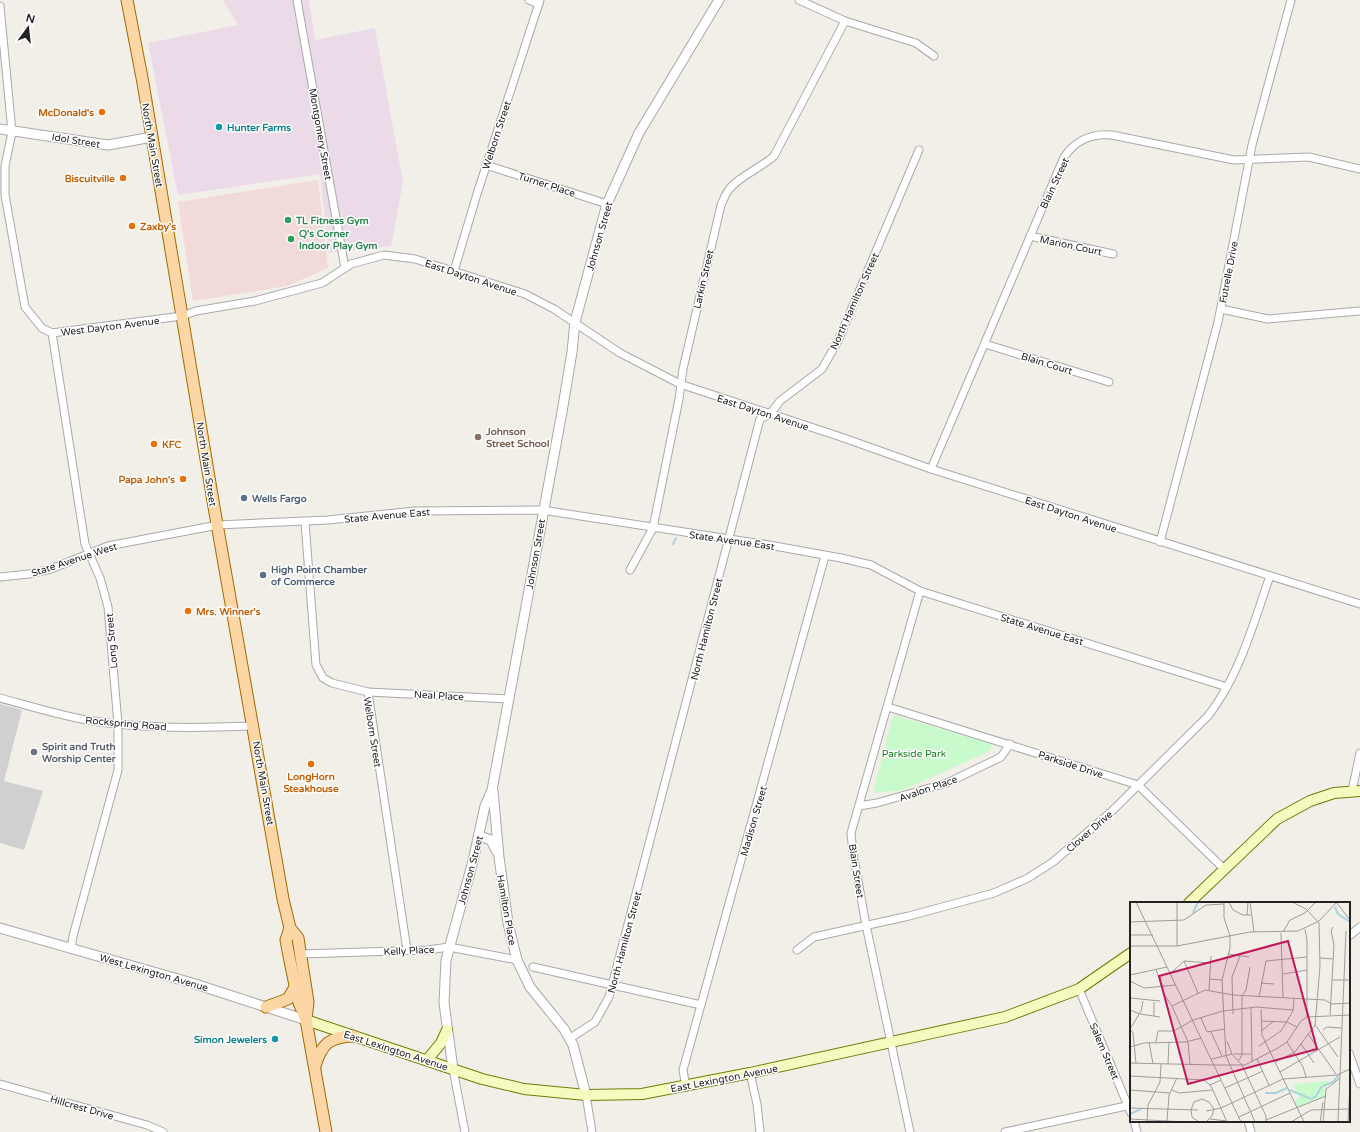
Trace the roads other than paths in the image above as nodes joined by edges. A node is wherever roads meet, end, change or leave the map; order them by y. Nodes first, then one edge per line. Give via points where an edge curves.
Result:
1 (127, 0) edge
2 (296, 0) edge
3 (529, 0) edge
4 (719, 0) edge
5 (799, 0) edge
6 (1291, 0) edge
7 (540, 2) edge
8 (0, 6) edge
9 (845, 21) junction
10 (934, 56) dead end
11 (0, 130) edge
12 (12, 132) junction
13 (152, 137) junction
14 (919, 150) dead end
15 (1249, 161) junction
16 (486, 165) junction
17 (1360, 169) edge
18 (607, 204) junction
19 (1030, 236) junction
20 (1113, 254) dead end
21 (345, 268) junction
22 (454, 271) junction
23 (1221, 309) junction
24 (1360, 311) edge
25 (182, 316) junction
26 (574, 322) junction
27 (52, 333) junction
28 (985, 344) junction
29 (1109, 382) dead end
30 (680, 384) junction
31 (770, 414) junction
32 (931, 469) junction
33 (542, 510) junction
34 (305, 522) junction
35 (218, 525) junction
36 (653, 528) junction
37 (729, 540) junction
38 (1160, 542) junction
39 (90, 553) junction
40 (825, 556) junction
41 (630, 570) dead end
42 (1270, 576) junction
43 (0, 577) edge
44 (920, 591) junction
45 (1360, 604) edge
46 (1227, 687) junction
47 (368, 692) junction
48 (0, 698) edge
49 (509, 699) junction
50 (888, 707) junction
51 (118, 724) junction
52 (254, 726) junction
53 (1010, 744) junction
54 (1360, 753) edge
55 (1138, 785) junction
56 (492, 790) junction
57 (1356, 791) edge
58 (859, 806) junction
59 (479, 836) junction
60 (499, 856) junction
61 (1224, 870) junction
62 (1190, 902) edge
63 (866, 925) junction
64 (1360, 927) edge
65 (0, 928) edge
66 (290, 928) junction
67 (1350, 935) edge
68 (449, 947) junction
69 (71, 949) junction
70 (406, 950) junction
71 (797, 950) dead end
72 (300, 954) junction
73 (1130, 954) edge
74 (517, 960) junction
75 (533, 967) dead end
76 (612, 985) junction
77 (295, 987) junction
78 (1079, 989) junction
79 (701, 1005) junction
80 (266, 1007) junction
81 (306, 1020) junction
82 (447, 1030) junction
83 (353, 1036) junction
84 (569, 1039) junction
85 (891, 1043) junction
86 (1350, 1056) edge
87 (427, 1060) junction
88 (314, 1068) junction
89 (453, 1068) junction
90 (750, 1073) junction
91 (0, 1084) edge
92 (1360, 1084) edge
93 (686, 1087) junction
94 (586, 1095) junction
95 (1130, 1108) edge
96 (1134, 1122) edge
97 (1248, 1122) edge
98 (163, 1132) edge
99 (326, 1132) edge
100 (465, 1132) edge
101 (592, 1132) edge
102 (760, 1132) edge
103 (910, 1132) edge
104 (1005, 1132) edge
105 (1137, 1132) edge
106 (1252, 1132) edge

1 - 13 main road, North Main Street
2 - 21 street, Montgomery Street
3 - 7 street
4 - 18 street, Johnson Street via 639,133
5 - 9 street
6 - 15 street, Futrelle Drive
7 - 16 street, Welborn Street
8 - 12 street
9 - 10 street via 916,43
9 - 30 street, Larkin Street via 774,156 728,190 721,205
11 - 12 street, Idol Street
12 - 13 street, Idol Street via 108,145
12 - 27 street, West Dayton Avenue via 5,166 5,195 25,307 42,328
13 - 25 main road, North Main Street
14 - 31 street, North Hamilton Street via 838,341 822,369 780,401
15 - 17 street, Blain Street via 1309,157
15 - 19 street, Blain Street via 1199,154 1112,135 1091,136 1070,148
15 - 23 street, Futrelle Drive
16 - 18 street, Turner Place
16 - 22 street, Welborn Street
18 - 26 street, Johnson Street
19 - 20 street, Marion Court
19 - 28 street, Blain Street
21 - 22 street, East Dayton Avenue via 384,255 415,259
21 - 25 street, East Dayton Avenue via 322,283 255,301 196,311
22 - 26 street, East Dayton Avenue via 525,294
23 - 24 street via 1268,319
23 - 38 street, Futrelle Drive
25 - 27 street, West Dayton Avenue
25 - 35 main road, North Main Street
26 - 30 street, East Dayton Avenue via 620,353
26 - 33 street, Johnson Street via 572,352
27 - 39 street, Long Street via 85,544
28 - 29 street, Blain Court
28 - 32 street, Blain Street
30 - 31 street, East Dayton Avenue
30 - 36 street, Larkin Street
31 - 32 street, East Dayton Avenue
31 - 37 street, North Hamilton Street via 760,419
32 - 38 street, East Dayton Avenue
33 - 34 street, State Avenue East via 415,510
33 - 36 street, State Avenue East
33 - 49 street, Johnson Street
34 - 35 street, State Avenue East
34 - 47 street, Welborn Street via 316,665 323,678 330,682
35 - 39 street, State Avenue West via 108,546
35 - 52 main road, North Main Street
36 - 37 street, State Avenue East
36 - 41 street, Larkin Street
37 - 40 street, State Avenue East
37 - 76 street, North Hamilton Street
38 - 42 street, East Dayton Avenue
39 - 43 street, State Avenue West via 51,569
39 - 51 street, Long Street via 108,607
40 - 44 street, State Avenue East via 871,566
40 - 79 street, Madison Street
42 - 45 street, East Dayton Avenue
42 - 46 street, Clover Drive via 1241,660
44 - 46 street, State Avenue East
44 - 50 street, Blain Street
46 - 55 street, Clover Drive via 1208,716
47 - 49 street, Neal Place
47 - 70 street, Welborn Street
48 - 51 street, Rockspring Road via 67,716
49 - 56 street, Johnson Street
50 - 53 street, Parkside Drive
50 - 58 street, Blain Street
51 - 52 street, Rockspring Road via 184,728
51 - 69 street, Long Street via 118,770
52 - 66 main road, North Main Street
53 - 55 street, Parkside Drive
53 - 58 street, Avalon Place via 1001,757 947,783
54 - 57 street
55 - 61 street, Parkside Drive
55 - 63 street, Clover Drive via 1082,839 1028,878 994,893
56 - 59 street, Johnson Street via 485,806
56 - 60 street, Hamilton Place
57 - 61 main road via 1334,793 1310,801 1277,819
58 - 63 street, Blain Street via 852,833 853,852
59 - 60 street via 491,840
59 - 68 street, Johnson Street
60 - 74 street, Hamilton Place via 508,923
61 - 62 main road
63 - 71 street, Clover Drive via 814,936
63 - 85 street, Blain Street
64 - 67 street
65 - 69 street, West Lexington Avenue
66 - 72 main road, North Main Street via 298,938
66 - 77 main road, North Main Street via 286,940
68 - 70 street, Kelly Place
68 - 74 street, Kelly Place
68 - 82 street, Johnson Street via 444,1003
69 - 80 street, West Lexington Avenue via 192,982
70 - 72 street, Kelly Place
72 - 81 main road, North Main Street via 308,1002
73 - 78 main road, East Lexington Avenue
74 - 84 street, Hamilton Place via 530,987
75 - 76 street
76 - 79 street
76 - 84 street, North Hamilton Street via 609,997 594,1022
77 - 80 main road via 288,999
77 - 81 main road, North Main Street
78 - 85 main road, East Lexington Avenue via 1005,1017
78 - 95 street, Salem Street
79 - 93 street, Madison Street via 683,1070
80 - 81 street, West Lexington Avenue
81 - 83 main road, East Lexington Avenue
81 - 88 main road, North Main Street
82 - 87 main road
82 - 89 street, Johnson Street
83 - 87 main road, East Lexington Avenue
83 - 88 main road via 329,1041 318,1055
84 - 94 street via 581,1069
85 - 90 main road, East Lexington Avenue
85 - 103 street, Blain Street
86 - 92 street
87 - 89 main road, East Lexington Avenue
88 - 99 main road, North Main Street
89 - 94 main road, East Lexington Avenue via 482,1079 524,1089
89 - 100 street, Johnson Street
90 - 93 main road, East Lexington Avenue
90 - 102 street
91 - 98 street, Hillcrest Drive via 147,1125
93 - 94 main road, East Lexington Avenue via 642,1094
94 - 101 street
95 - 104 street
96 - 105 street
97 - 106 street

